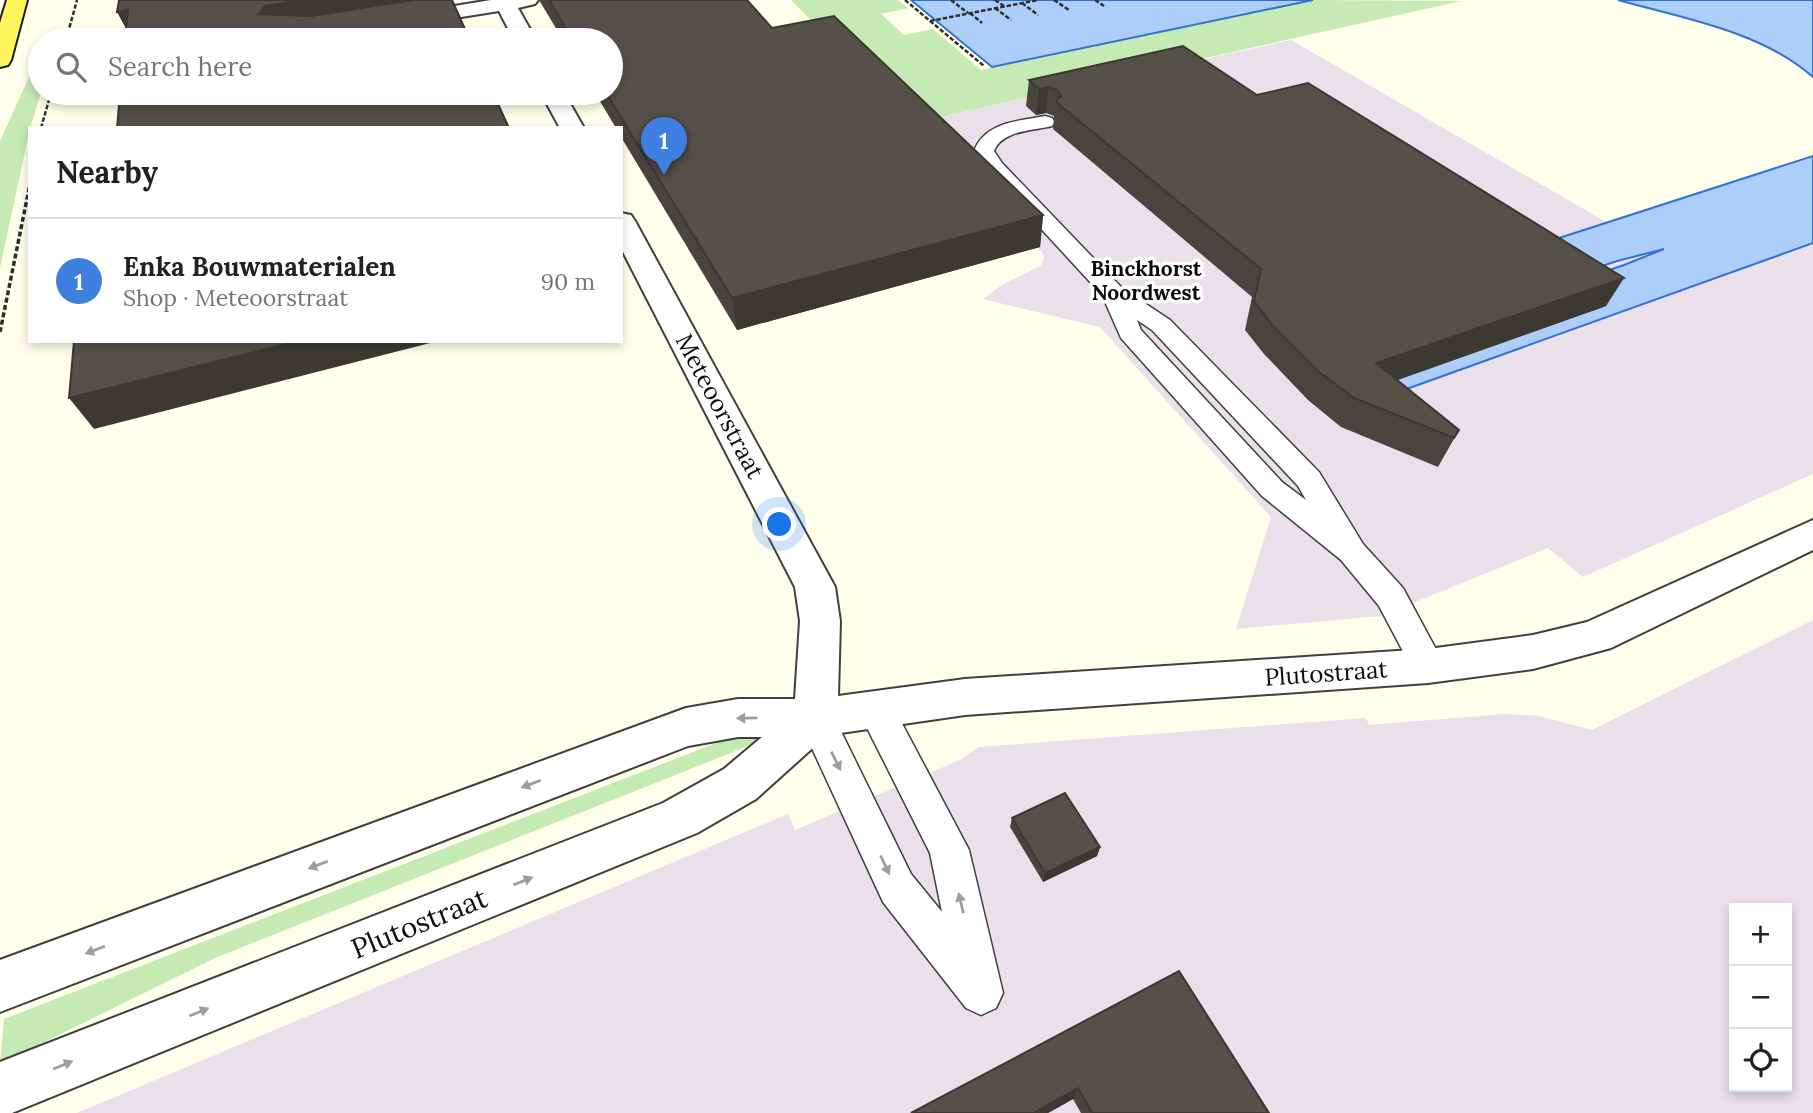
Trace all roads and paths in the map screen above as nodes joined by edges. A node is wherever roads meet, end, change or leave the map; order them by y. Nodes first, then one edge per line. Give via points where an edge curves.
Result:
1 (17, 0) edge
2 (77, 0) edge
3 (528, 0) edge
4 (905, 0) edge
5 (951, 0) edge
6 (995, 0) edge
7 (1038, 0) edge
8 (1054, 0) edge
9 (1095, 0) edge
10 (1022, 3) junction
11 (506, 4) junction
12 (1104, 6) dead end
13 (1004, 7) junction
14 (995, 8) junction
15 (1069, 10) dead end
16 (969, 13) junction
17 (1038, 15) dead end
18 (1011, 20) dead end
19 (930, 21) junction
20 (982, 23) dead end
21 (382, 24) edge
22 (69, 28) edge
23 (519, 28) edge
24 (0, 60) edge
25 (984, 66) dead end
26 (48, 105) edge
27 (560, 105) edge
28 (1045, 122) edge
29 (42, 126) edge
30 (571, 126) edge
31 (28, 194) edge
32 (623, 225) edge
33 (0, 332) edge
34 (1813, 534) edge
35 (1427, 666) junction
36 (875, 708) junction
37 (816, 718) junction
38 (0, 986) edge
39 (0, 1090) edge

1 - 24 main road
2 - 22 path
3 - 11 street
4 - 19 path
5 - 16 path
6 - 13 path
7 - 10 path
8 - 15 path
9 - 12 path
10 - 13 path
10 - 17 path
11 - 21 street
11 - 23 street
13 - 14 path
14 - 16 path
14 - 18 path
16 - 19 path
16 - 20 path
19 - 25 path
26 - 29 path
27 - 30 street
28 - 35 lane via 994,136 984,151 1113,293 1161,325 1309,479 1352,552 1391,597
31 - 33 path
32 - 37 street, Meteoorstraat via 815,587 820,621
34 - 35 street, Plutostraat via 1581,641 1495,659
35 - 36 street, Plutostraat via 1007,693
36 - 37 street, Plutostraat
37 -> 36 lane via 897,888 981,993 949,850
37 -> 38 street, Plutostraat via 723,719 670,732
39 -> 37 street, Plutostraat via 680,818 740,784

